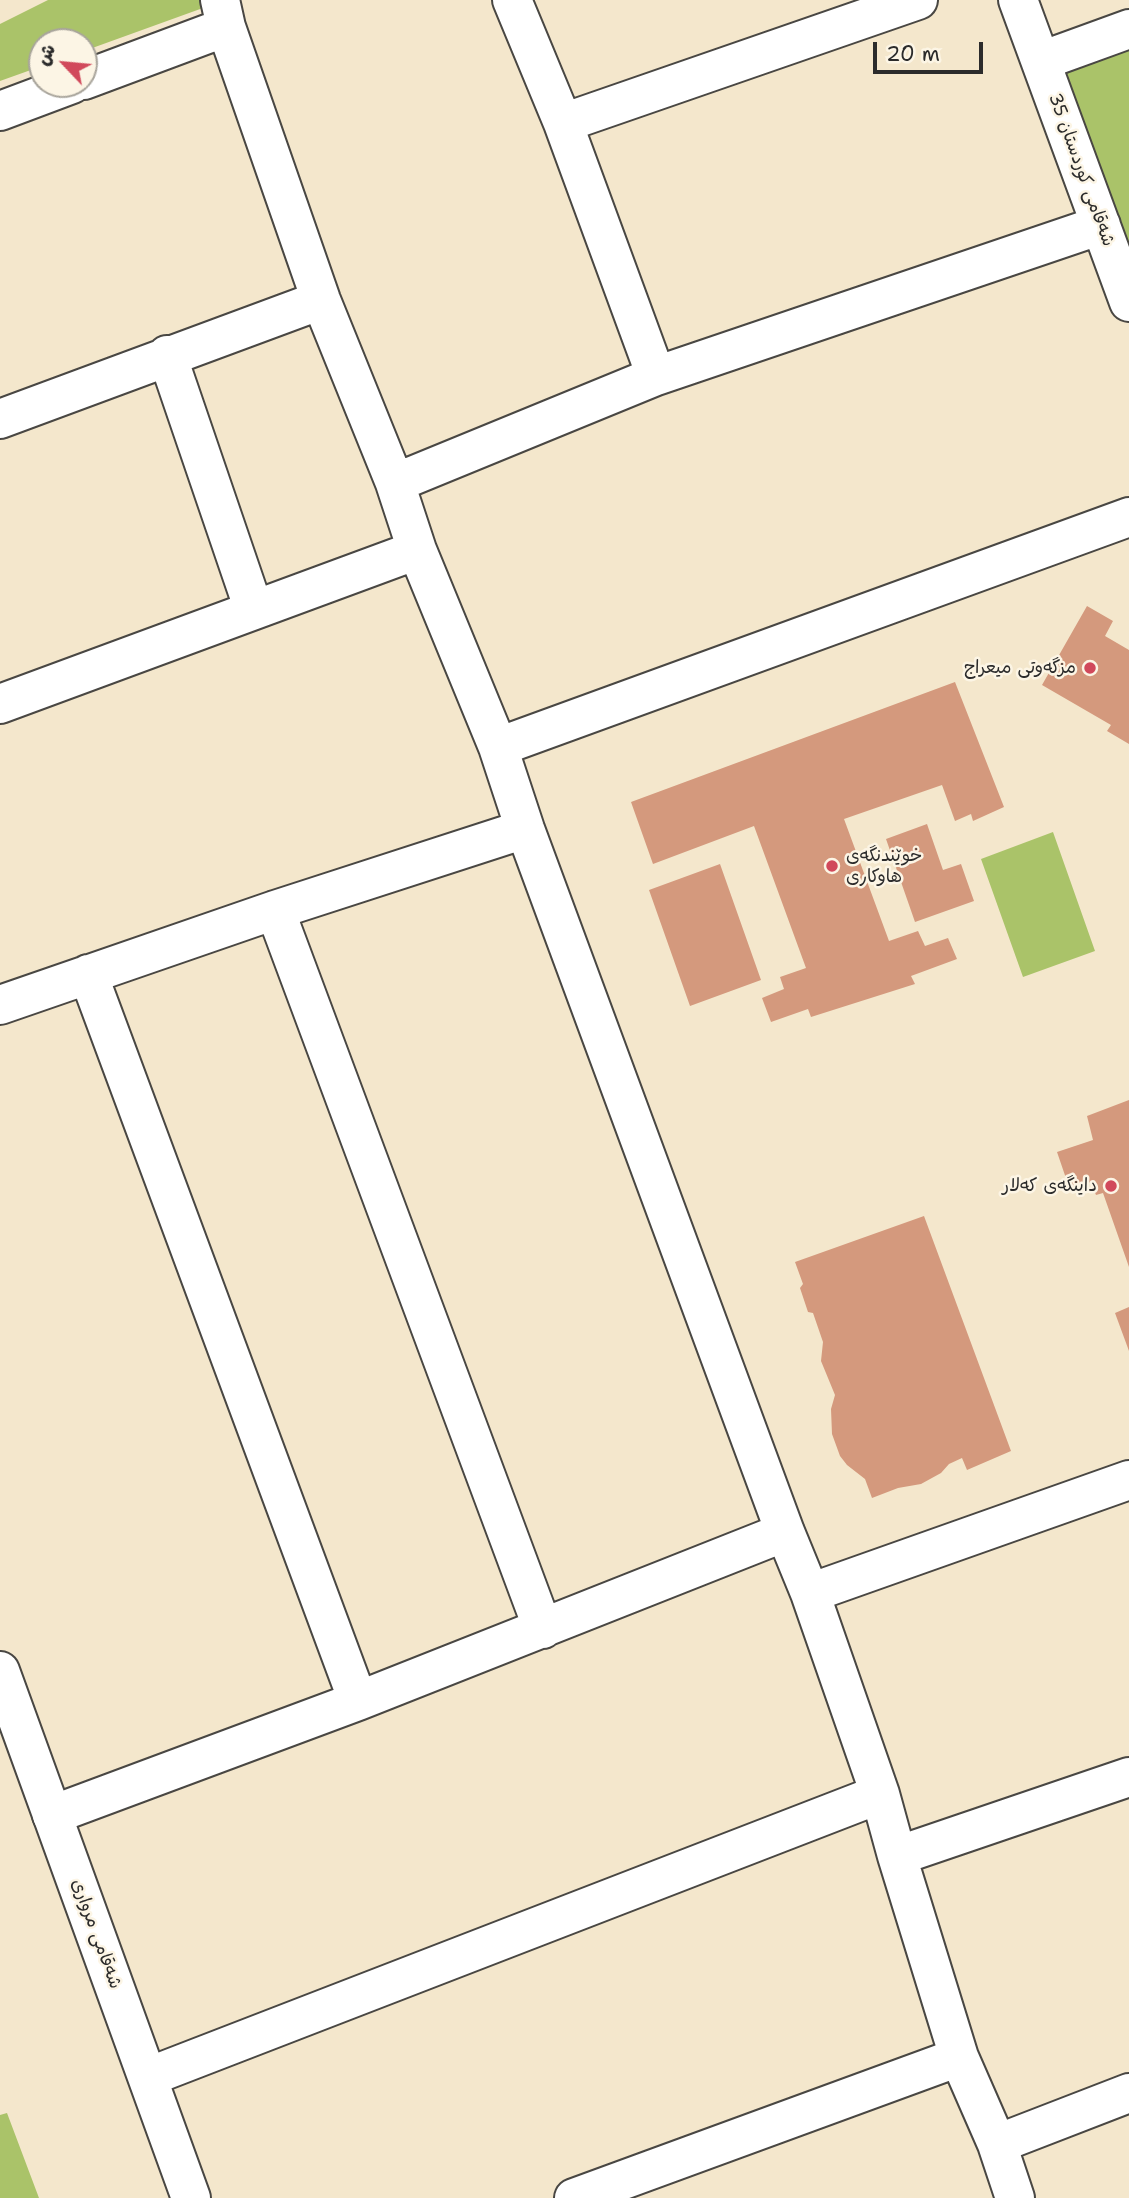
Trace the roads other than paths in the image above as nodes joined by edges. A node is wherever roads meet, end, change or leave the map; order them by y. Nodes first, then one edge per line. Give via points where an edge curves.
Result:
1 (512, 0) edge
2 (918, 0) edge
3 (1018, 0) edge
4 (223, 13) edge
5 (1129, 29) edge
6 (1041, 61) junction
7 (98, 73) edge
8 (35, 98) edge
9 (0, 111) edge
10 (563, 123) junction
11 (1101, 225) junction
12 (321, 300) junction
13 (1129, 302) edge
14 (167, 355) junction
15 (656, 376) junction
16 (0, 419) edge
17 (395, 483) junction
18 (1129, 517) edge
19 (417, 550) junction
20 (254, 610) junction
21 (0, 704) edge
22 (498, 747) junction
23 (525, 829) junction
24 (275, 910) junction
25 (88, 974) junction
26 (0, 1005) edge
27 (1129, 1480) edge
28 (785, 1532) junction
29 (810, 1593) junction
30 (543, 1629) junction
31 (0, 1671) edge
32 (358, 1701) junction
33 (1129, 1777) edge
34 (880, 1794) junction
35 (52, 1815) junction
36 (897, 1857) junction
37 (959, 2057) junction
38 (148, 2077) junction
39 (1129, 2093) edge
40 (997, 2144) junction
41 (191, 2198) edge
42 (574, 2198) edge
43 (1015, 2198) edge

1 - 10 street
2 - 10 street
3 - 6 street, شەقامی کوردستان 35
4 - 7 street
4 - 12 street
5 - 6 street
6 - 11 street, شەقامی کوردستان 35
8 - 9 street
10 - 15 street
11 - 13 street, شەقامی کوردستان 35
11 - 15 street
12 - 14 street
12 - 17 street
14 - 16 street
14 - 20 street
15 - 17 street
17 - 19 street
18 - 22 street
19 - 20 street
19 - 22 street
20 - 21 street
22 - 23 street
23 - 24 street
23 - 28 street
24 - 25 street
24 - 30 street
25 - 26 street
25 - 32 street
27 - 29 street
28 - 29 street
28 - 30 street
29 - 34 street
30 - 32 street
31 - 35 street, شەقامی مرواری
32 - 35 street
33 - 36 street
34 - 36 street
34 - 38 street
35 - 38 street, شەقامی مرواری
36 - 37 street
37 - 40 street
37 - 42 street
38 - 41 street, شەقامی مرواری
39 - 40 street
40 - 43 street

